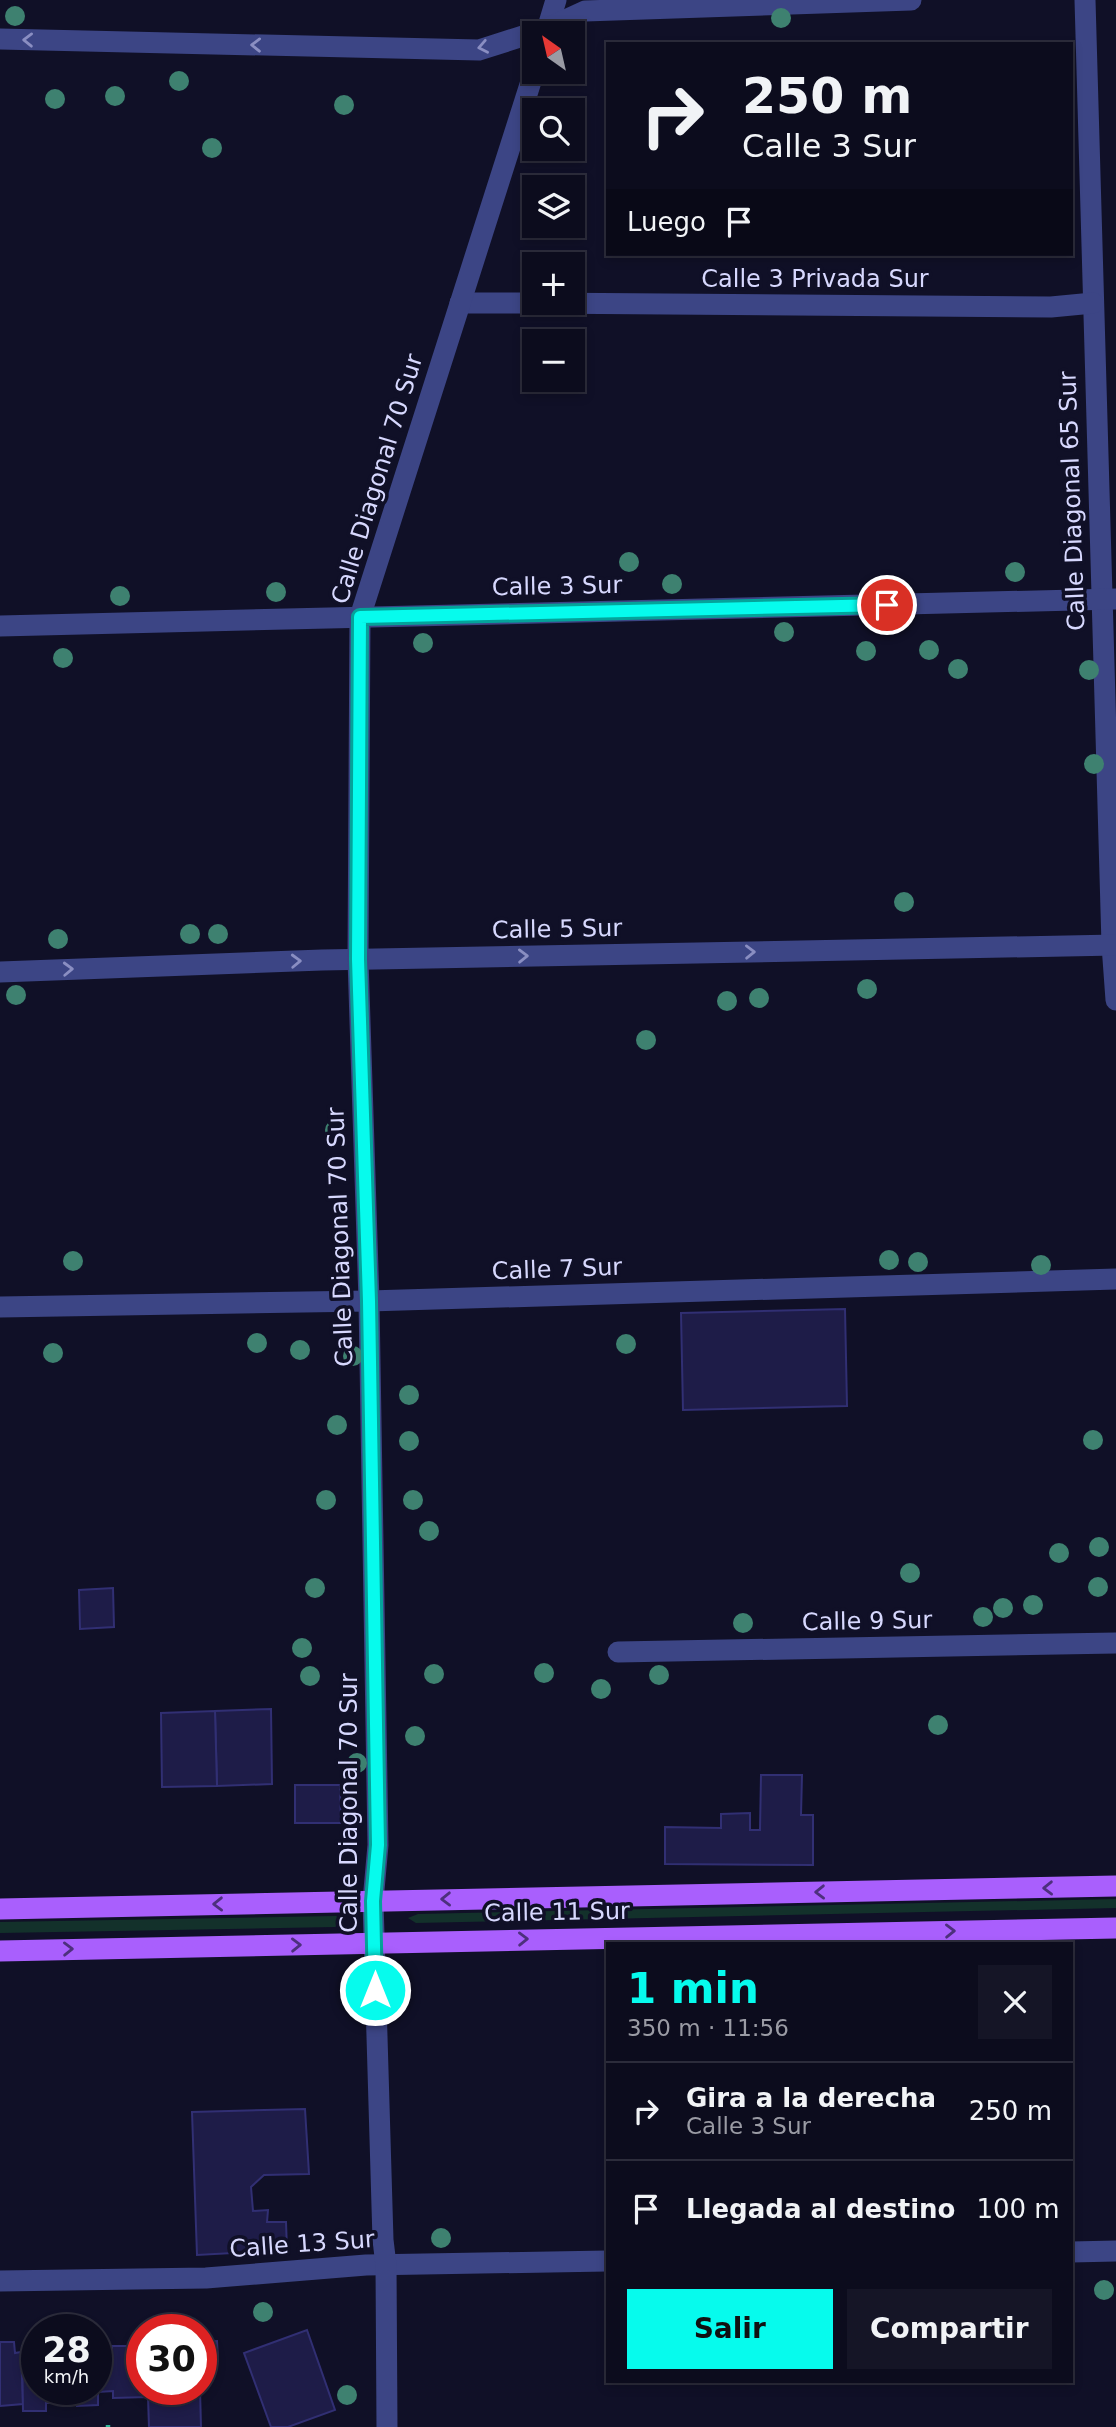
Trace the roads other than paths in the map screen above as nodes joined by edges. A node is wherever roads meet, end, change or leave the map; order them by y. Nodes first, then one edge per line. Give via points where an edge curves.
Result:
1 (556, 0) edge
2 (911, 0) edge
3 (1085, 0) edge
4 (550, 21) edge
5 (566, 21) edge
6 (522, 38) edge
7 (0, 39) edge
8 (530, 84) edge
9 (460, 303) junction
10 (522, 303) edge
11 (585, 303) edge
12 (1093, 303) junction
13 (1108, 599) edge
14 (360, 617) junction
15 (0, 626) edge
16 (1114, 945) edge
17 (358, 959) junction
18 (0, 972) edge
19 (1116, 1000) edge
20 (1116, 1279) edge
21 (369, 1301) junction
22 (0, 1307) edge
23 (1116, 1643) edge
24 (618, 1652) dead end
25 (1116, 1886) edge
26 (373, 1901) junction
27 (0, 1909) edge
28 (1116, 1928) edge
29 (375, 1942) junction
30 (0, 1951) edge
31 (1116, 2251) edge
32 (1073, 2252) edge
33 (606, 2261) edge
34 (386, 2265) junction
35 (0, 2281) edge
36 (387, 2427) edge

1 - 4 street
2 - 5 street via 585,11
3 - 12 street, Calle Diagonal 65 Sur
6 -> 7 street via 479,50
8 - 9 street, Calle Diagonal 70 Sur
9 - 10 street, Calle 3 Privada Sur
9 - 14 street, Calle Diagonal 70 Sur
11 - 12 street, Calle 3 Privada Sur via 1051,307
12 - 13 street, Calle Diagonal 65 Sur
13 - 14 street, Calle 3 Sur
13 - 16 street, Calle Diagonal 65 Sur
14 - 15 street, Calle 3 Sur
14 - 17 street, Calle Diagonal 70 Sur
17 -> 16 street, Calle 5 Sur
16 - 19 street, Calle Diagonal 65 Sur
18 -> 17 street, Calle 5 Sur
17 - 21 street, Calle Diagonal 70 Sur
20 - 21 street, Calle 7 Sur
21 - 22 street, Calle 7 Sur
21 - 26 street, Calle Diagonal 70 Sur via 378,1845
23 - 24 street, Calle 9 Sur
25 -> 26 main road, Calle 11 Sur
26 -> 27 main road, Calle 11 Sur
26 - 29 street, Calle Diagonal 70 Sur
29 -> 28 main road, Calle 11 Sur
30 -> 29 main road, Calle 11 Sur
29 - 34 street, Calle Diagonal 70 Sur
31 - 32 street
33 - 34 street, Calle 13 Sur
34 - 35 street, Calle 13 Sur via 206,2277
34 - 36 street, Calle Diagonal 70 Sur

